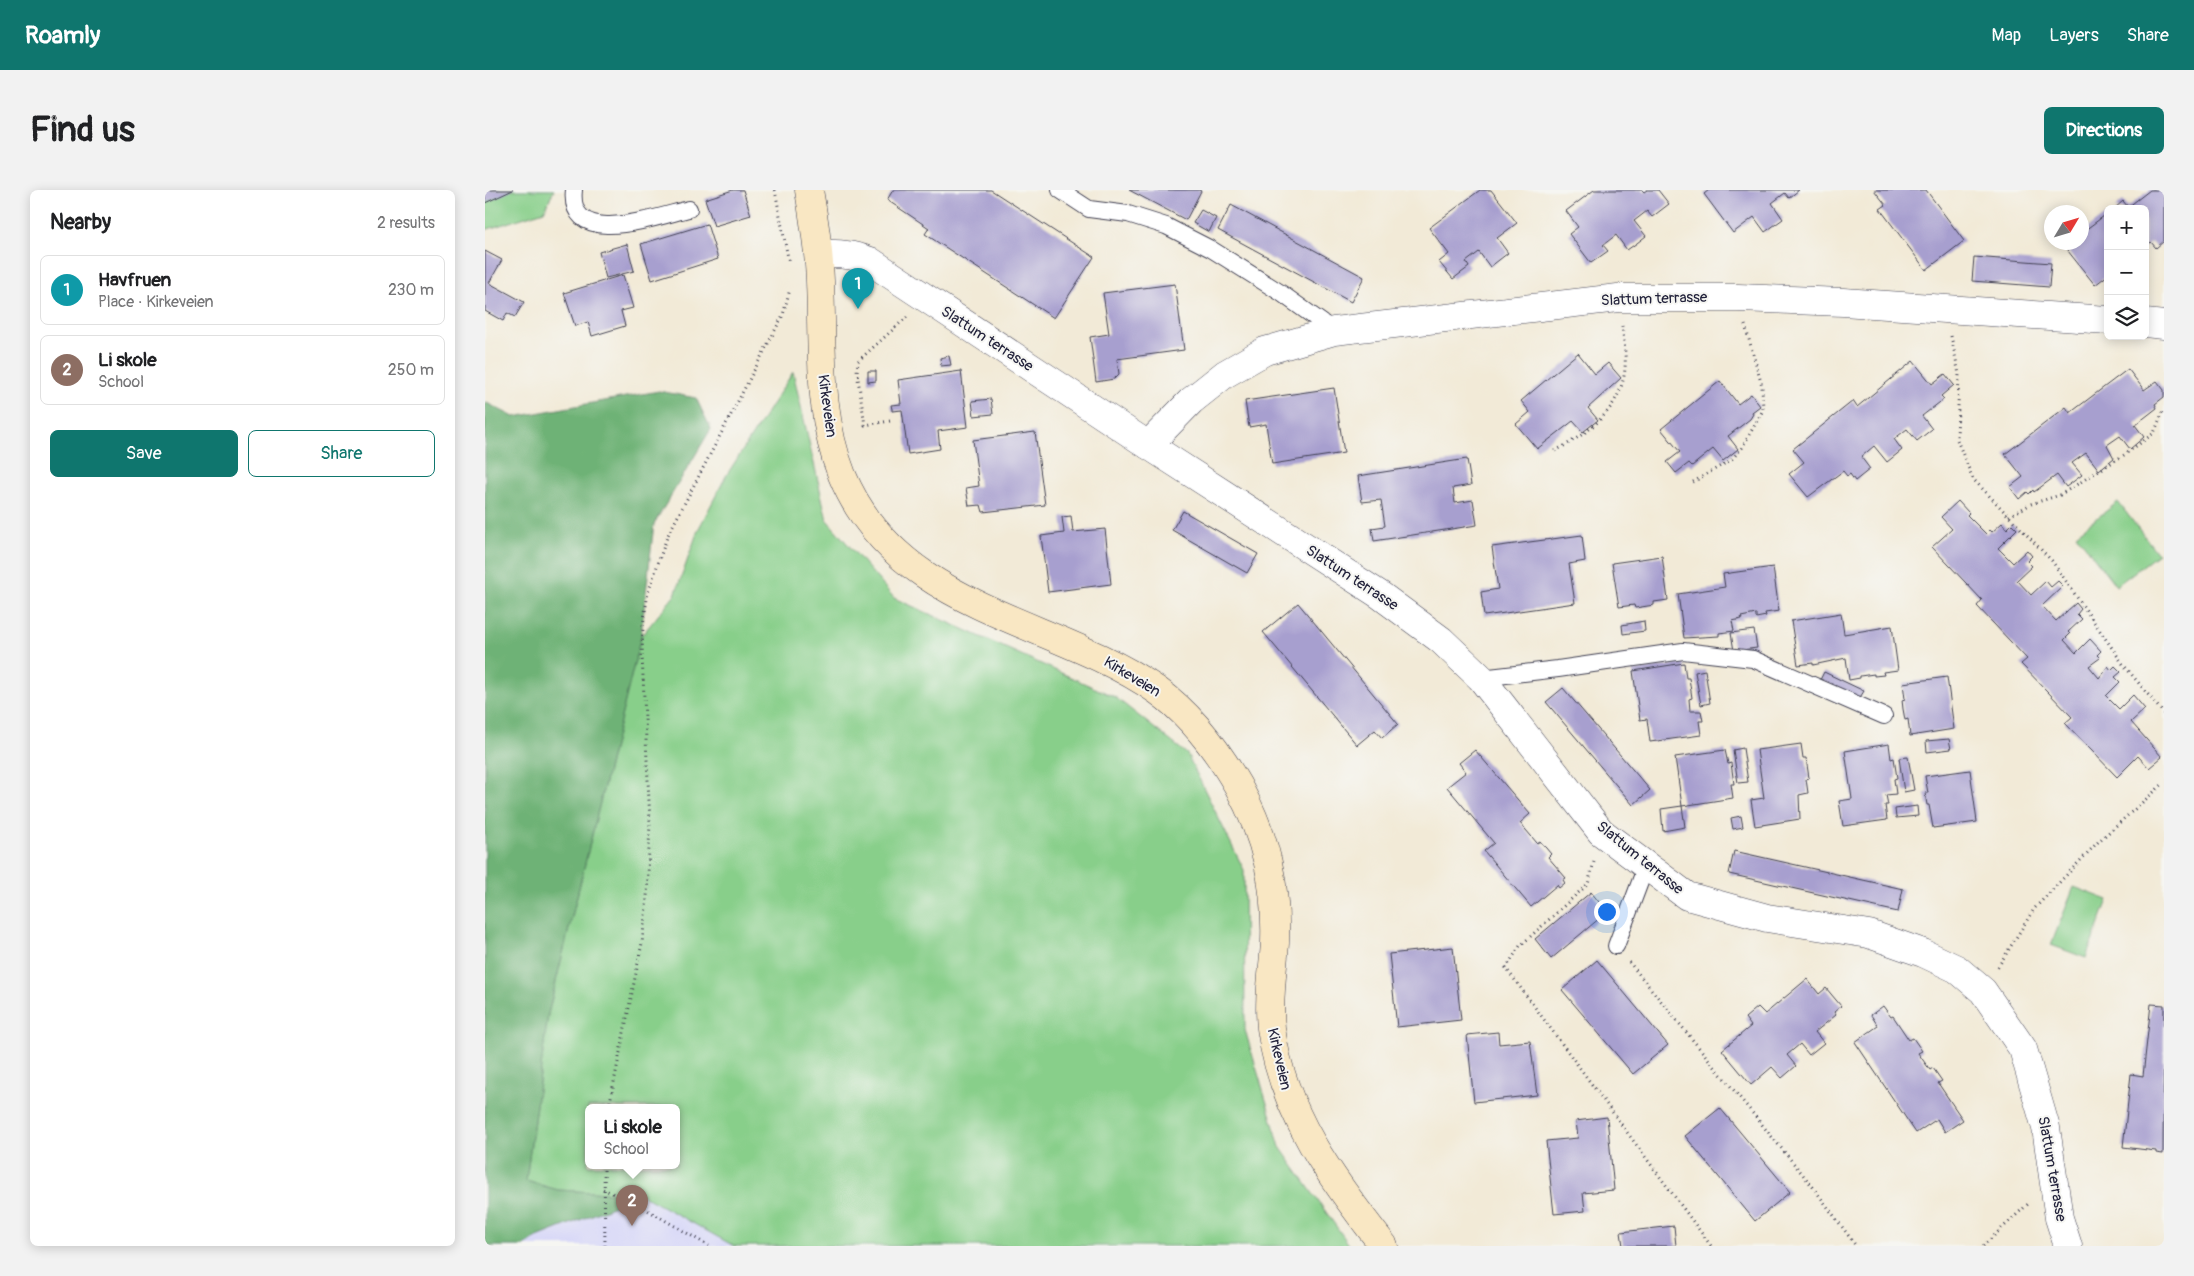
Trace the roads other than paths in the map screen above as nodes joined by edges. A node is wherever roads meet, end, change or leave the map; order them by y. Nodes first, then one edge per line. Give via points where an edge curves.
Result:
1 (574, 190) edge
2 (809, 190) edge
3 (1060, 190) edge
4 (689, 209) dead end
5 (819, 254) junction
6 (2104, 320) edge
7 (2149, 323) edge
8 (2164, 325) edge
9 (1334, 331) junction
10 (1148, 445) junction
11 (1481, 678) junction
12 (1884, 716) dead end
13 (1646, 866) junction
14 (1616, 946) road end
15 (1384, 1246) edge
16 (2069, 1246) edge

1 - 4 lane via 576,212 587,222 622,225
2 - 5 main road, Kirkeveien
3 - 9 lane via 1089,209 1128,214 1166,226 1211,249
5 - 10 street, Slattum terrasse via 841,253 870,261
5 - 15 main road, Kirkeveien via 822,372 829,428 849,491 874,528 907,561 946,589 969,602 1074,645 1162,694 1213,747 1239,787 1259,832 1273,880 1275,924 1271,1024 1280,1073 1313,1147
6 - 9 street, Slattum terrasse via 1738,298 1617,298
7 - 8 street
9 - 10 street, Slattum terrasse via 1265,351 1225,374 1191,401
10 - 11 street, Slattum terrasse via 1380,595 1441,640
11 - 12 lane via 1683,651 1753,659
11 - 13 street, Slattum terrasse via 1601,832
13 - 14 lane
13 - 16 street, Slattum terrasse via 1687,896 1767,918 1869,934 1923,953 1957,969 1983,991 2023,1049 2046,1128 2059,1218

